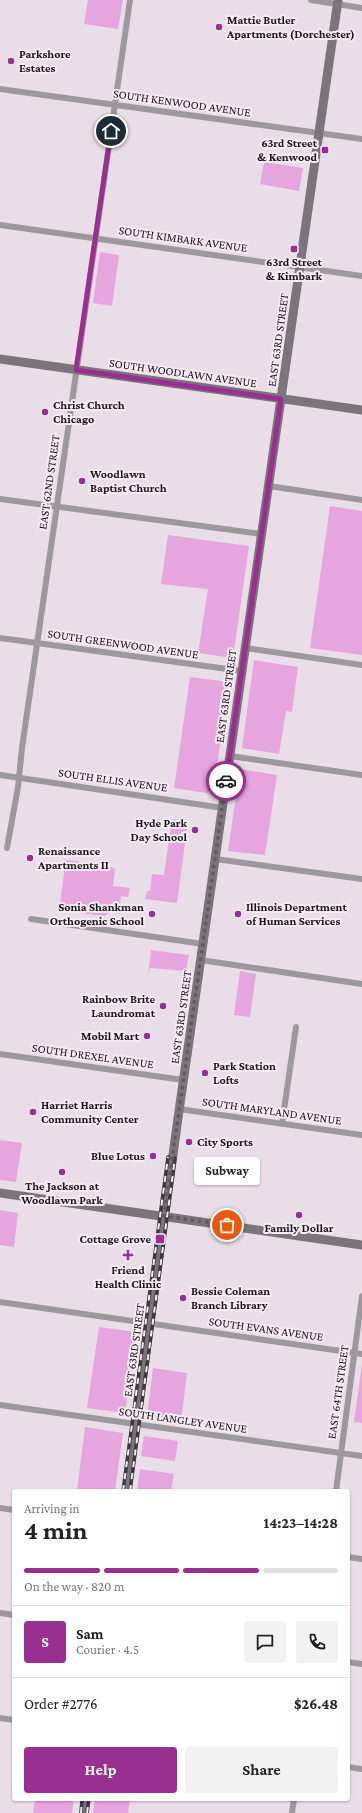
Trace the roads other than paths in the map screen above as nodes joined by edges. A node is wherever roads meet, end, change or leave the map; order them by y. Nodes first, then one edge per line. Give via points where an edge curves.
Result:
1 (130, 0) edge
2 (311, 0) edge
3 (338, 2) edge
4 (362, 8) edge
5 (0, 89) edge
6 (115, 105) junction
7 (319, 133) junction
8 (362, 139) edge
9 (0, 225) edge
10 (96, 238) junction
11 (300, 267) junction
12 (362, 276) edge
13 (0, 359) edge
14 (76, 370) junction
15 (281, 399) junction
16 (362, 410) edge
17 (269, 486) junction
18 (0, 499) edge
19 (362, 500) edge
20 (56, 507) junction
21 (262, 534) junction
22 (0, 638) edge
23 (36, 643) junction
24 (246, 648) junction
25 (362, 665) edge
26 (242, 671) junction
27 (230, 756) junction
28 (0, 775) edge
29 (362, 775) edge
30 (18, 778) junction
31 (223, 808) junction
32 (8, 848) dead end
33 (215, 859) junction
34 (362, 879) edge
35 (31, 919) dead end
36 (203, 944) junction
37 (201, 960) junction
38 (362, 984) edge
39 (296, 1027) dead end
40 (0, 1054) edge
41 (183, 1080) junction
42 (179, 1109) junction
43 (282, 1124) junction
44 (362, 1135) edge
45 (0, 1193) edge
46 (164, 1216) junction
47 (362, 1245) edge
48 (362, 1296) edge
49 (0, 1302) edge
50 (150, 1324) junction
51 (354, 1353) junction
52 (362, 1354) edge
53 (0, 1405) edge
54 (136, 1424) junction
55 (341, 1453) junction
56 (362, 1456) edge
57 (127, 1489) edge
58 (336, 1489) edge
59 (0, 1508) edge
60 (12, 1510) edge
61 (350, 1557) edge
62 (362, 1559) edge
63 (0, 1613) edge
64 (12, 1615) edge
65 (350, 1662) edge
66 (362, 1664) edge
67 (0, 1718) edge
68 (12, 1720) edge
69 (350, 1767) edge
70 (362, 1769) edge
71 (86, 1801) edge
72 (294, 1801) edge
73 (84, 1813) edge
74 (292, 1813) edge

1 - 6 street, EAST 62ND STREET
2 - 3 street
3 - 4 street
3 - 7 main road, EAST 63RD STREET
5 - 6 street, SOUTH KENWOOD AVENUE
6 - 7 street, SOUTH KENWOOD AVENUE
6 - 10 street, EAST 62ND STREET
7 - 8 street, SOUTH KENWOOD AVENUE
7 - 11 main road, EAST 63RD STREET
9 - 10 street, SOUTH KIMBARK AVENUE
10 - 11 street, SOUTH KIMBARK AVENUE
10 - 14 street, EAST 62ND STREET
11 - 12 street, SOUTH KIMBARK AVENUE
11 - 15 main road, EAST 63RD STREET
13 - 14 main road, SOUTH WOODLAWN AVENUE
14 - 15 main road, SOUTH WOODLAWN AVENUE
14 - 20 street, EAST 62ND STREET
15 - 16 main road, SOUTH WOODLAWN AVENUE
15 - 17 main road, EAST 63RD STREET
17 - 19 street
17 - 21 main road, EAST 63RD STREET
18 - 20 street
20 - 21 street
20 - 23 street, EAST 62ND STREET
21 - 24 main road, EAST 63RD STREET
22 - 23 street, SOUTH GREENWOOD AVENUE
23 - 26 street, SOUTH GREENWOOD AVENUE
23 - 30 street, EAST 62ND STREET
24 - 25 street
24 - 26 main road, EAST 63RD STREET
26 - 27 main road, EAST 63RD STREET
27 - 29 street
27 - 31 main road, EAST 63RD STREET
28 - 30 street, SOUTH ELLIS AVENUE
30 - 31 street, SOUTH ELLIS AVENUE
30 - 32 street, EAST 62ND STREET
31 - 33 main road, EAST 63RD STREET
33 - 34 street
33 - 36 main road, EAST 63RD STREET
35 - 36 street
36 - 37 main road, EAST 63RD STREET
37 - 38 street
37 - 41 main road, EAST 63RD STREET
39 - 43 street
40 - 41 street, SOUTH DREXEL AVENUE
41 - 42 main road, EAST 63RD STREET
42 - 43 street, SOUTH MARYLAND AVENUE
42 - 46 main road, EAST 63RD STREET
43 - 44 street, SOUTH MARYLAND AVENUE
45 - 46 main road
46 - 47 main road
46 - 50 main road, EAST 63RD STREET
48 - 51 street, EAST 64TH STREET
49 - 50 street, SOUTH EVANS AVENUE
50 - 51 street, SOUTH EVANS AVENUE
50 - 54 main road, EAST 63RD STREET
51 - 52 street, SOUTH EVANS AVENUE
51 - 55 street, EAST 64TH STREET
53 - 54 street, SOUTH LANGLEY AVENUE
54 - 55 street, SOUTH LANGLEY AVENUE
54 - 57 main road, EAST 63RD STREET
55 - 56 street, SOUTH LANGLEY AVENUE
55 - 58 street, EAST 64TH STREET
59 - 60 street
61 - 62 street
63 - 64 street
65 - 66 street
67 - 68 street
69 - 70 street
71 - 73 main road
72 - 74 street

